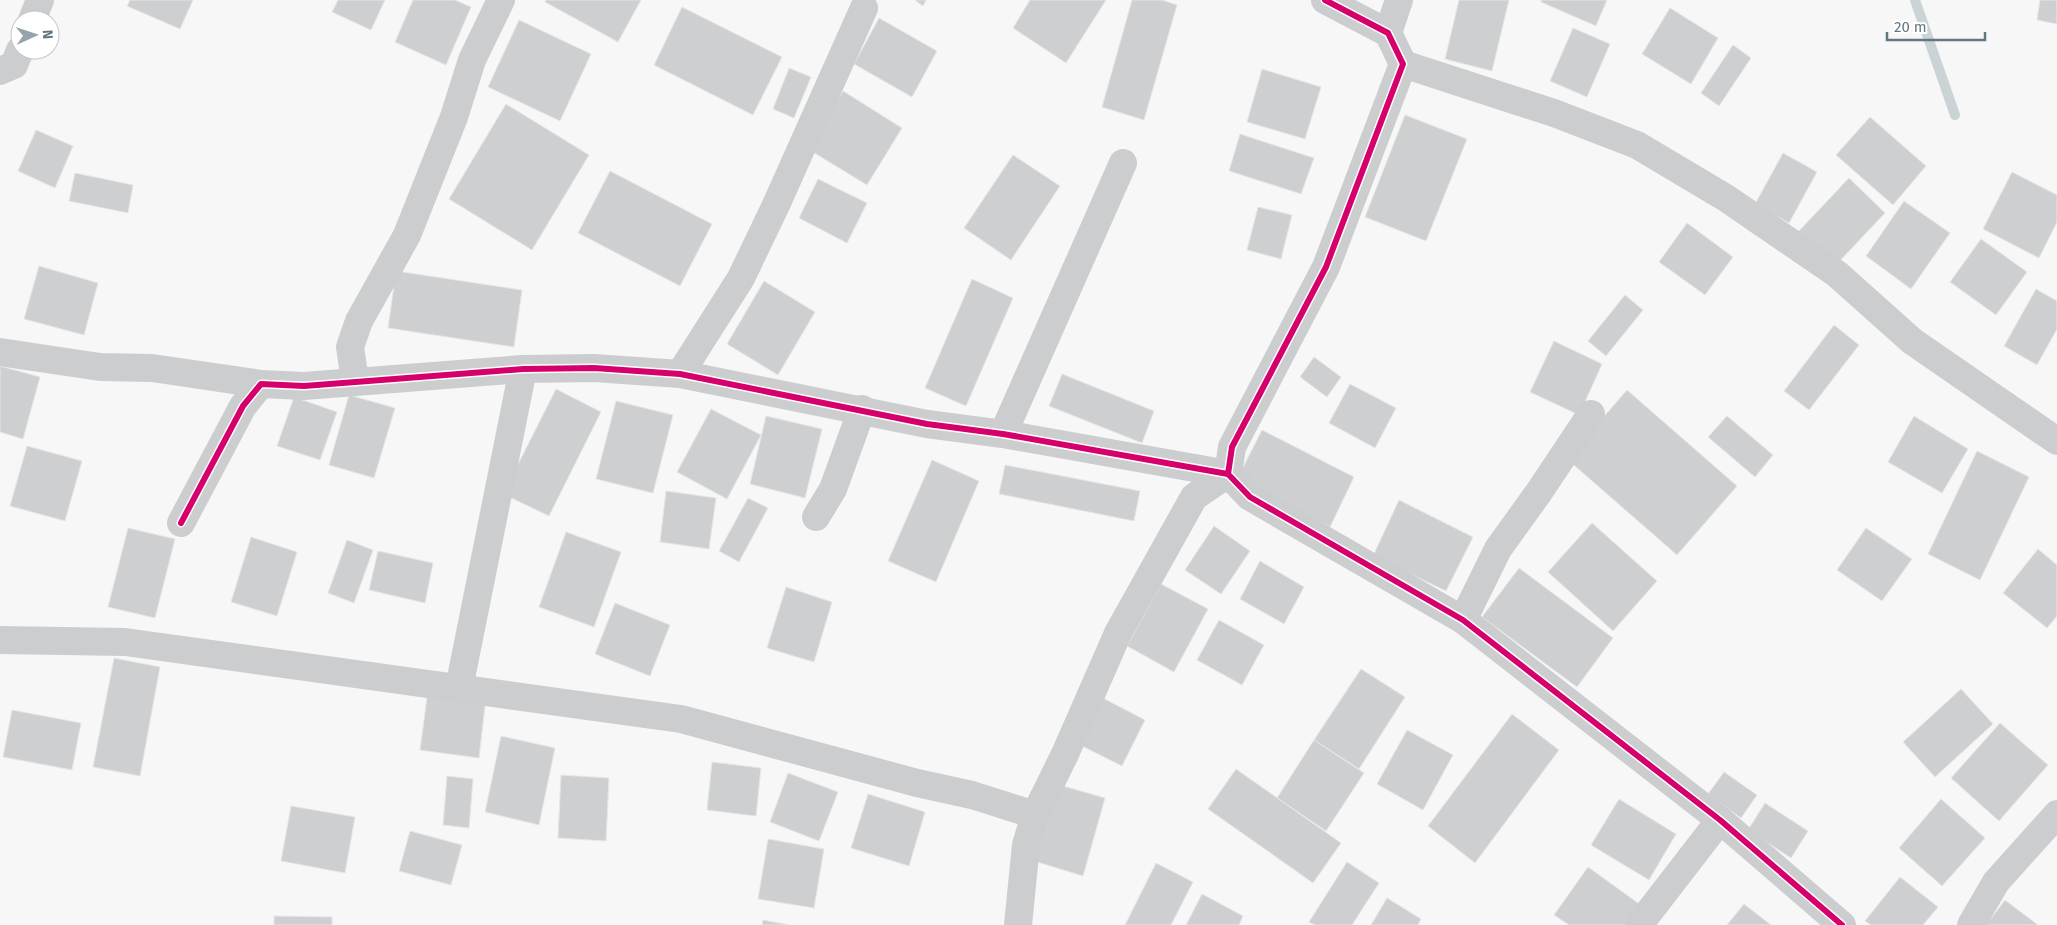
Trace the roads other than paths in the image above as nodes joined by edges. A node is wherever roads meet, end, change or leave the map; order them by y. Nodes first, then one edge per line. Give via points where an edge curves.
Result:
1 (501, 0) edge
2 (1325, 0) edge
3 (1399, 0) edge
4 (864, 8) dead end
5 (1388, 33) junction
6 (16, 60) edge
7 (1403, 64) junction
8 (0, 71) edge
9 (1123, 163) dead end
10 (0, 352) edge
11 (523, 370) junction
12 (680, 374) junction
13 (355, 381) junction
14 (261, 384) junction
15 (862, 409) junction
16 (1591, 414) dead end
17 (1003, 434) junction
18 (2057, 441) edge
19 (1228, 474) junction
20 (816, 517) dead end
21 (181, 523) dead end
22 (1463, 620) junction
23 (0, 640) edge
24 (459, 688) junction
25 (2057, 814) edge
26 (1034, 815) junction
27 (1720, 820) junction
28 (1018, 925) edge
29 (1639, 925) edge
30 (1842, 925) edge
31 (1971, 925) edge

1 - 13 street via 472,60 454,117 408,235 359,321 350,347
2 - 5 street
3 - 5 street
4 - 12 street via 742,278
5 - 7 street
6 - 8 street via 14,65
7 - 18 street via 1554,113 1637,145 1726,198 1837,274 1912,341
7 - 19 street via 1326,267 1232,447
9 - 17 street
10 - 14 street via 100,367 152,368
11 - 12 street via 594,368
11 - 13 street
11 - 24 street
12 - 15 street
13 - 14 street via 304,386
14 - 21 street via 242,406
15 - 17 street via 927,424
15 - 20 street via 833,489
16 - 22 street via 1498,549
17 - 19 street
19 - 22 street via 1250,497
19 - 26 street via 1194,497 1118,633 1065,754
22 - 27 street
23 - 24 street via 125,642
24 - 26 street via 681,719 972,795
25 - 31 street via 1996,882
26 - 28 street via 1026,845
27 - 29 street
27 - 30 street

